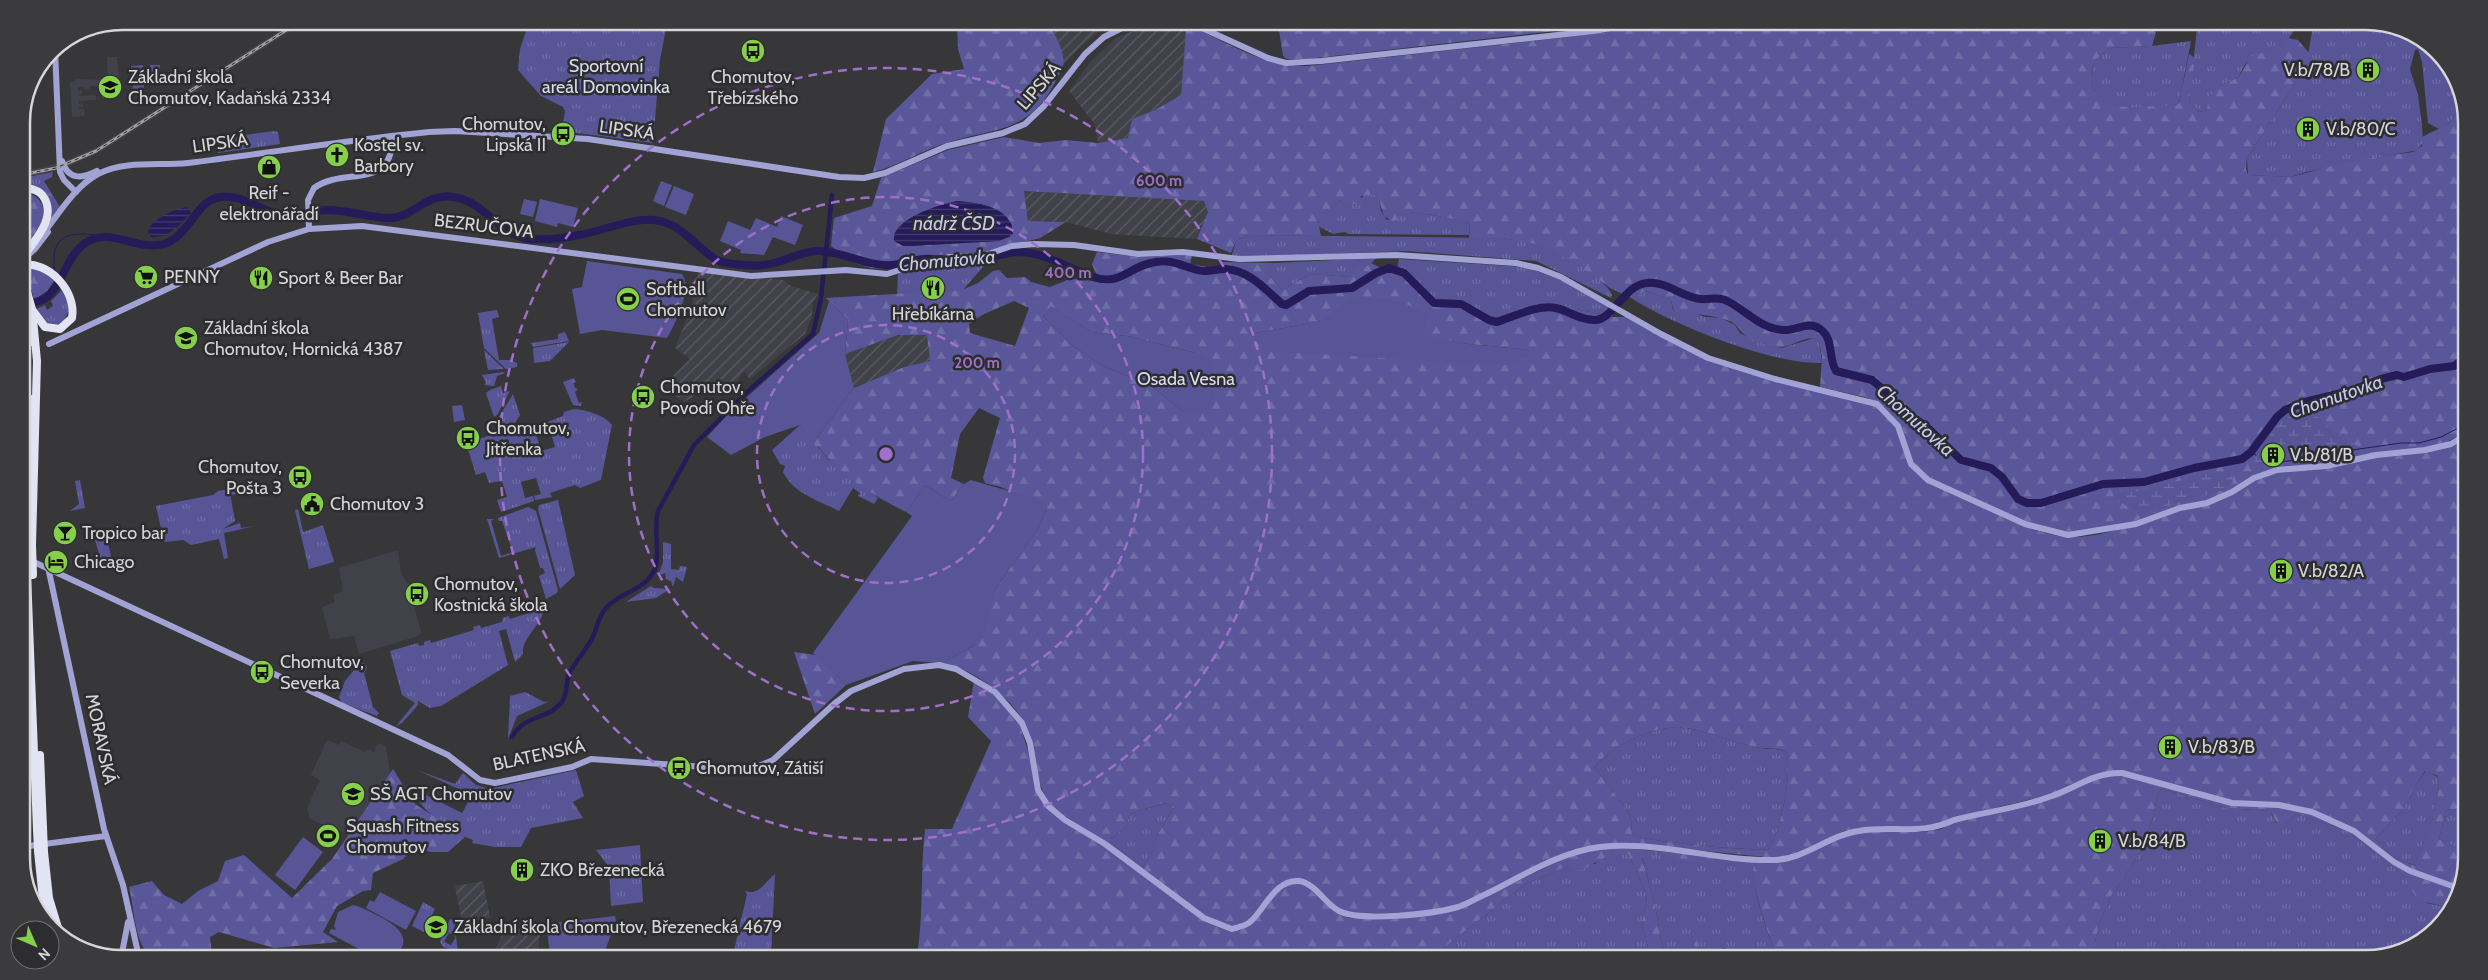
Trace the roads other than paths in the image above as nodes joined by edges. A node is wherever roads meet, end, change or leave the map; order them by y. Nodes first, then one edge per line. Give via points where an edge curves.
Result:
1 (1118, 30) edge
2 (1206, 30) edge
3 (1600, 30) edge
4 (56, 58) edge
5 (392, 136) junction
6 (61, 157) junction
7 (128, 166) junction
8 (30, 188) edge
9 (76, 192) junction
10 (309, 229) junction
11 (30, 245) edge
12 (30, 246) edge
13 (30, 253) edge
14 (30, 264) edge
15 (30, 313) joint
16 (49, 344) dead end
17 (35, 362) junction
18 (30, 410) edge
19 (2458, 440) edge
20 (30, 525) edge
21 (30, 559) edge
22 (48, 567) junction
23 (30, 575) edge
24 (106, 836) junction
25 (30, 846) edge
26 (41, 852) junction
27 (2454, 885) edge
28 (45, 907) edge
29 (128, 916) junction
30 (55, 920) edge
31 (122, 950) edge
32 (137, 950) edge

1 - 5 street, LIPSKÁ via 1104,37 1085,54 1044,106 1025,124 1003,133 946,146 896,169 864,178 839,177 588,139 455,131
2 - 3 street via 1286,63
4 - 6 street
5 - 7 street, LIPSKÁ via 181,164
5 - 10 street via 392,154 385,165 368,174 316,186 309,196
6 - 7 street via 66,170 76,177 106,167
6 - 9 street via 61,174
7 - 9 street, LIPSKÁ via 98,174
8 - 11 highway via 44,198 48,212 43,228
9 - 12 street, LIPSKÁ
9 - 13 street, LIPSKÁ
10 - 16 street, BEZRUČOVA via 268,242
10 - 19 street, BEZRUČOVA via 362,226 751,276 846,270 887,274 915,265 936,266 948,258 982,256 1012,246 1034,244 1074,245 1138,254 1183,252 1239,260 1377,254 1516,263 1561,277 1700,354 1728,365 1877,404 1898,426 1911,464 1928,480 2025,524 2068,535 2136,524 2180,508 2207,504 2254,478 2277,470 2326,466 2376,455 2425,450
14 - 15 highway via 37,264 53,274 73,304 69,323 60,329 49,329
15 - 17 highway
17 - 18 highway
17 - 20 highway
21 - 22 street, BLATENSKÁ
22 - 24 street, MORAVSKÁ
22 - 27 street, BLATENSKÁ via 448,754 480,780 495,783 572,767 591,758 718,768 759,766 773,760 834,704 852,692 904,669 939,665 956,669 981,683 1009,706 1022,724 1030,744 1038,790 1048,806 1204,918 1232,929 1250,922 1274,892 1298,881 1307,884 1337,910 1350,916 1421,914 1459,907 1571,852 1633,846 1776,860 1806,852 1845,833 1923,830 2050,797 2110,773 2122,773 2232,803 2279,805 2312,812 2354,831 2394,862
23 - 26 highway, bridge
24 - 25 street
24 - 29 street, MORAVSKÁ via 123,885
26 - 28 highway
26 - 30 highway
29 - 31 street
29 - 32 street

